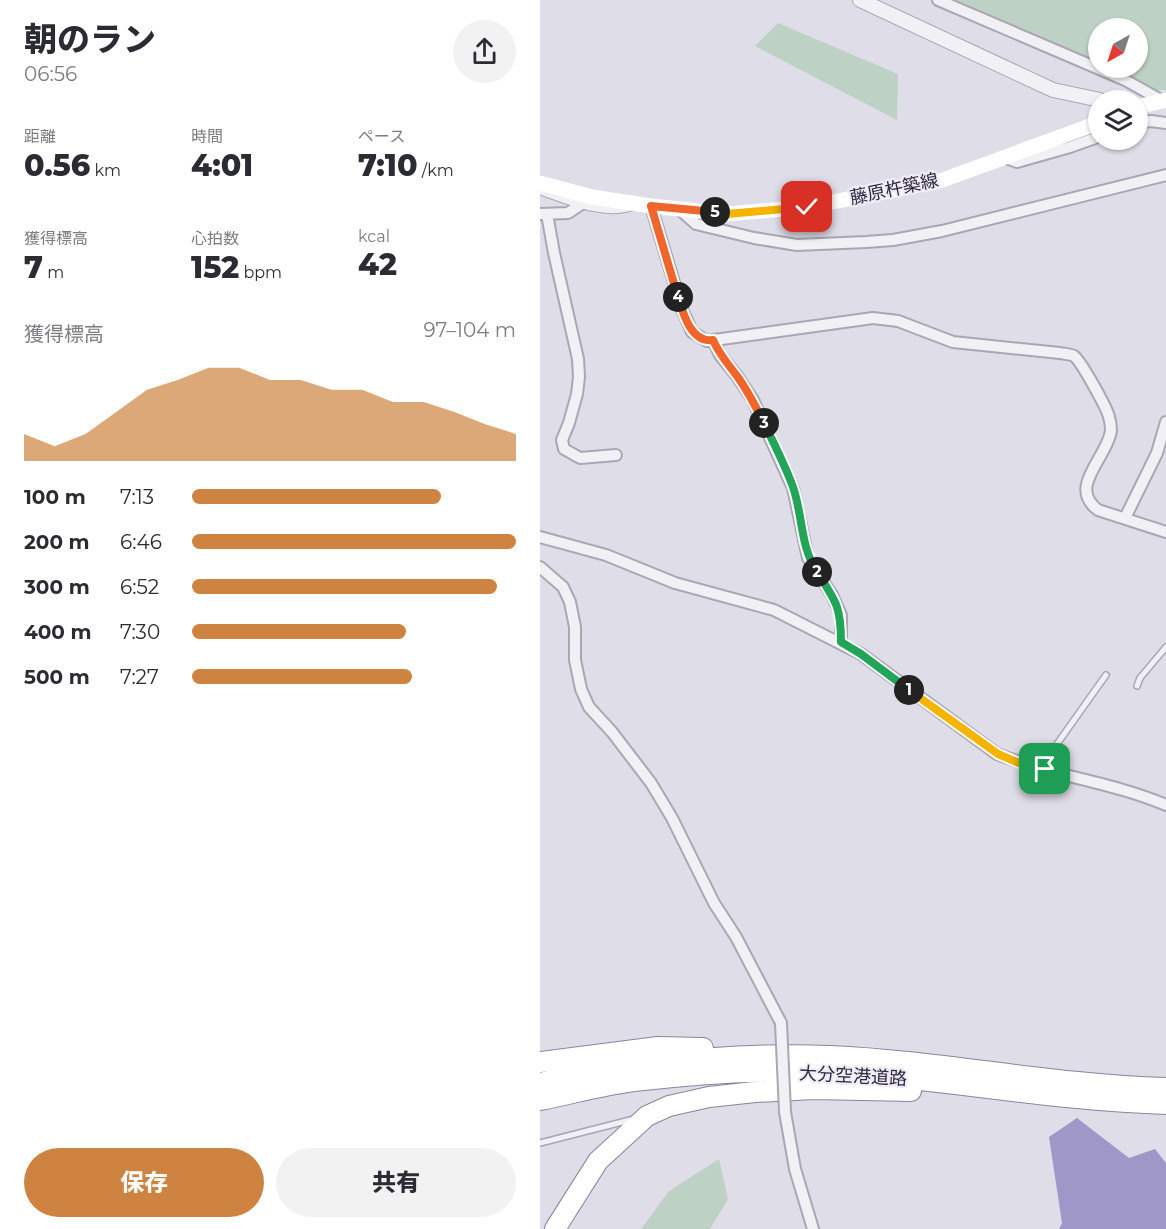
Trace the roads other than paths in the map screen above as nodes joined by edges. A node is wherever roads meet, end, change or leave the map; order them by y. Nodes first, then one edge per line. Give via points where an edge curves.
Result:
1 (860, 0) edge
2 (938, 0) edge
3 (1088, 97) edge
4 (1163, 100) edge
5 (1148, 104) edge
6 (1148, 118) edge
7 (1148, 121) edge
8 (1151, 121) junction
9 (1166, 123) edge
10 (1088, 127) edge
11 (1088, 141) edge
12 (1006, 158) junction
13 (1166, 175) edge
14 (540, 183) edge
15 (540, 190) edge
16 (587, 201) junction
17 (643, 205) junction
18 (678, 209) junction
19 (544, 214) edge
20 (713, 340) junction
21 (1166, 422) edge
22 (616, 455) dead end
23 (1125, 518) junction
24 (1166, 532) edge
25 (540, 537) edge
26 (540, 567) edge
27 (841, 642) junction
28 (1166, 648) edge
29 (1106, 675) dead end
30 (1137, 686) dead end
31 (1040, 768) junction
32 (1166, 805) edge
33 (540, 1062) edge
34 (933, 1065) junction
35 (598, 1080) junction
36 (540, 1083) edge
37 (1166, 1088) edge
38 (1036, 1094) junction
39 (540, 1100) edge
40 (1166, 1104) edge
41 (647, 1116) junction
42 (540, 1143) edge
43 (555, 1229) edge
44 (813, 1229) edge

1 - 3 street via 1053,90
2 - 4 street
4 - 5 main road
6 - 8 street
7 - 8 street
8 - 9 street
10 - 12 main road, 藤原杵築線
11 - 12 street via 1017,162
12 - 18 main road, 藤原杵築線 via 940,181 807,207 727,214
13 - 18 street via 942,231 875,241 797,245 696,224
14 - 16 main road, 藤原杵築線
15 - 16 street
16 - 17 main road, 藤原杵築線
16 - 19 street via 568,213
17 - 18 main road, 藤原杵築線
17 - 20 street via 692,332 707,341
19 - 22 street via 578,359 577,394 562,440 564,449 580,458
20 - 23 street via 873,318 898,321 953,342 1073,356 1104,406 1111,431 1085,494 1089,504 1098,510
20 - 27 street via 753,400 793,488 808,558 841,615
21 - 23 street via 1157,453
23 - 24 street
25 - 27 street via 606,555 675,583 774,610
26 - 44 street, bridge via 563,587 570,603 575,660 581,689 590,707 651,783 781,1023 785,1112 795,1169
27 - 31 street via 998,754
28 - 30 lane
29 - 31 lane
31 - 32 street
33 - 34 highway via 658,1047 807,1047
34 - 35 highway, 大分空港道路 via 832,1056 697,1059
34 - 37 highway, 大分空港道路 via 1060,1081
35 - 36 highway, 大分空港道路
35 - 38 highway, 大分空港道路 via 633,1082 748,1072 842,1073
35 - 39 highway, 大分空港道路
38 - 40 highway, 大分空港道路
38 - 41 highway via 790,1090 709,1098 669,1106
41 - 42 lane
41 - 43 highway via 598,1161

